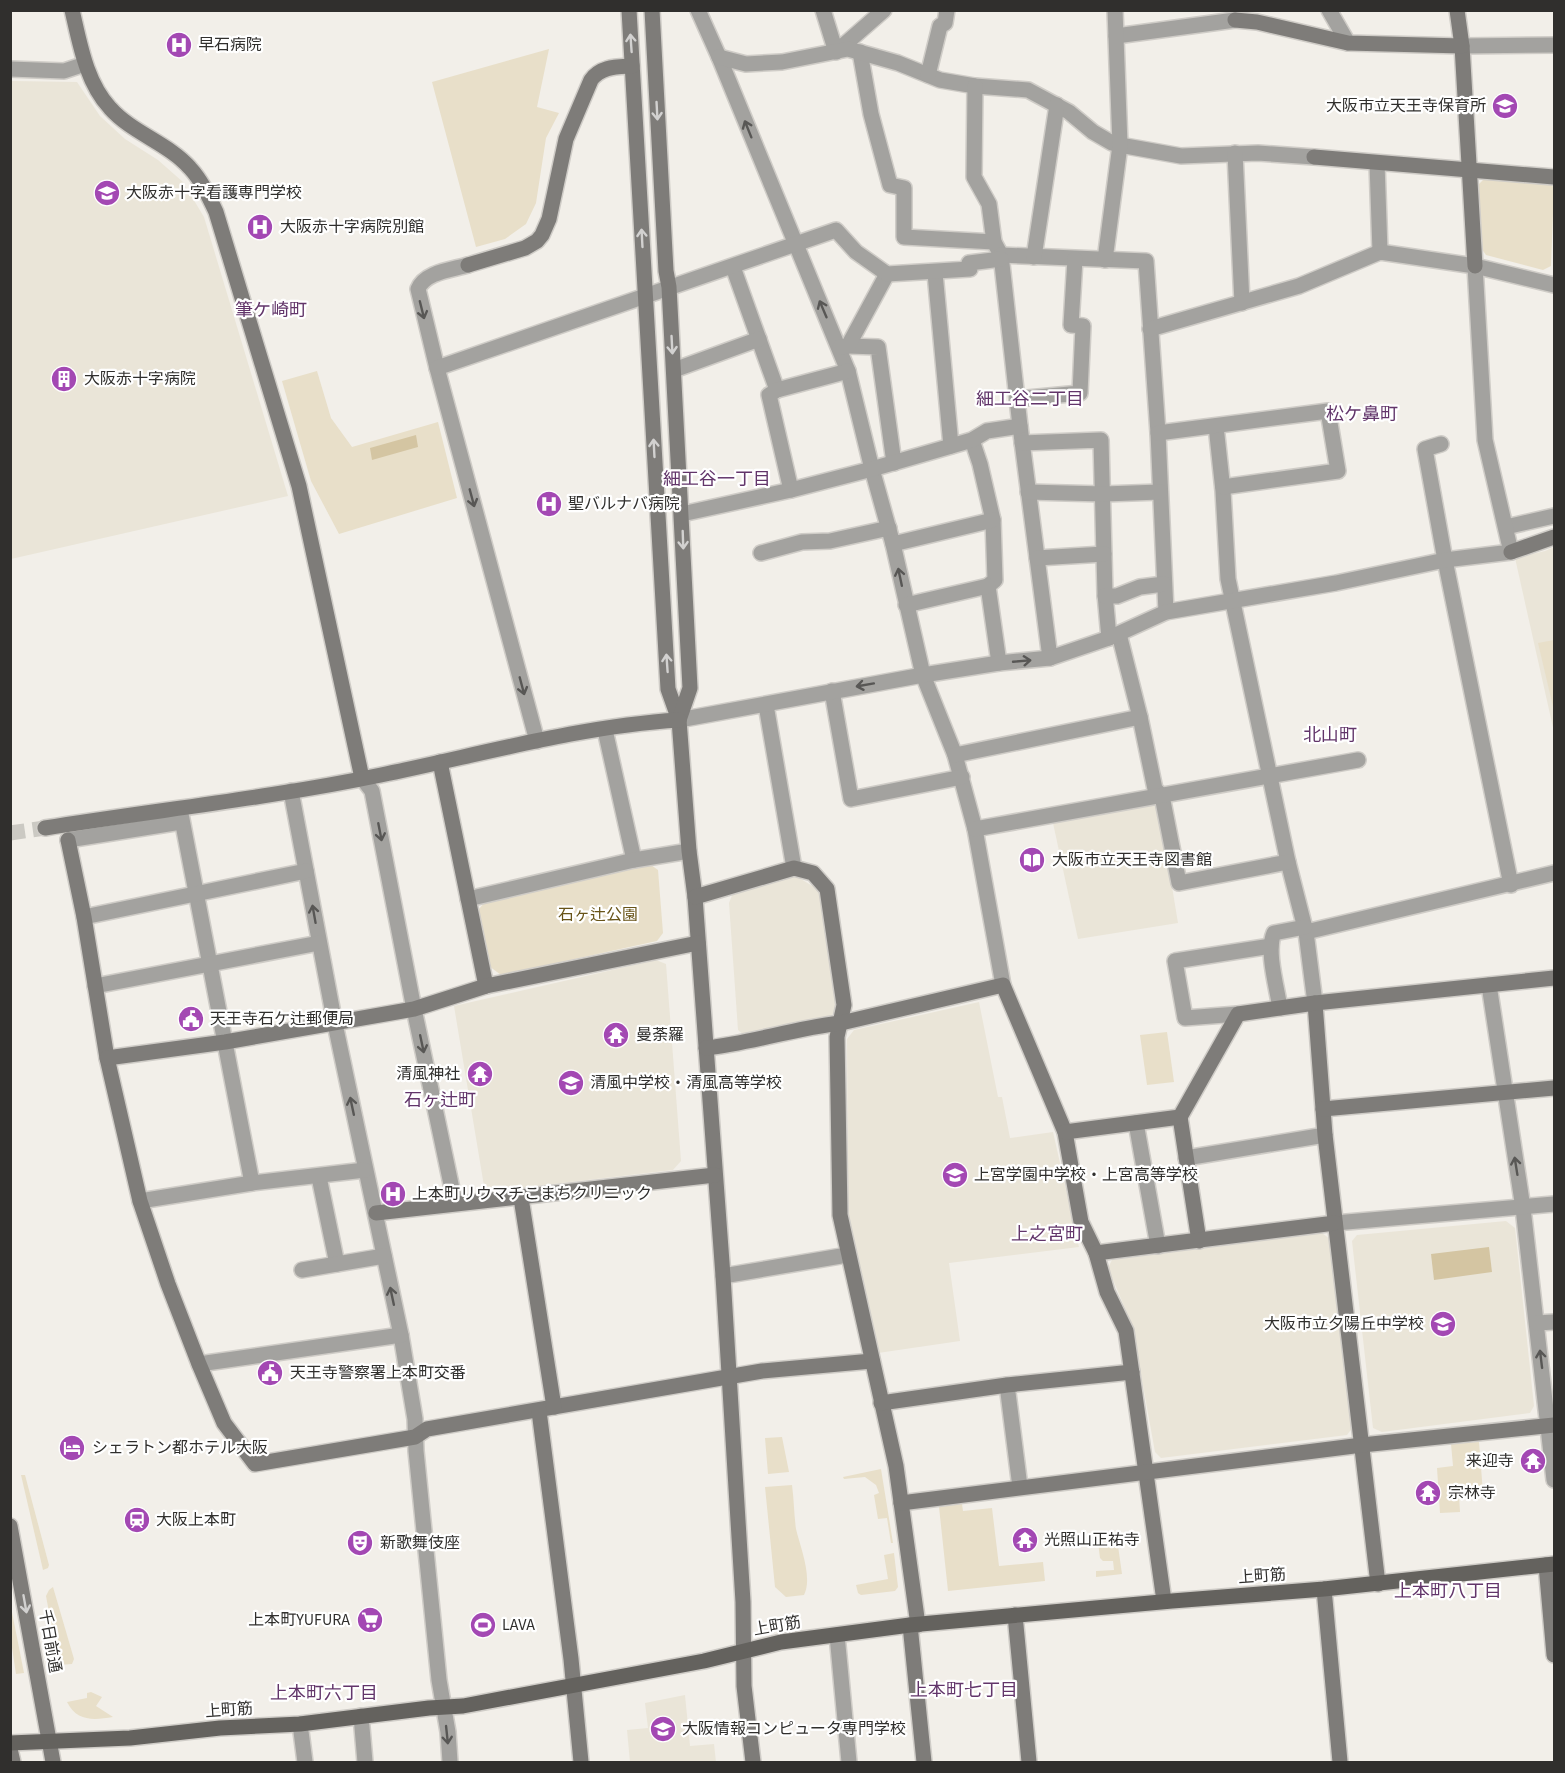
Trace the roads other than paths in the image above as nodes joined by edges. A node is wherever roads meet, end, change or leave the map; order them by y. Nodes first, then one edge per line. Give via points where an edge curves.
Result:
1 (72, 10) edge
2 (629, 10) edge
3 (652, 10) edge
4 (698, 10) edge
5 (823, 10) edge
6 (884, 10) edge
7 (947, 10) edge
8 (1115, 10) edge
9 (1329, 10) edge
10 (1457, 10) edge
11 (1116, 36) junction
12 (1348, 43) junction
13 (1554, 45) edge
14 (1462, 46) junction
15 (836, 52) junction
16 (860, 52) junction
17 (719, 57) junction
18 (85, 64) junction
19 (632, 66) junction
20 (10, 69) edge
21 (928, 75) junction
22 (975, 86) junction
23 (1057, 105) junction
24 (1120, 145) junction
25 (1235, 153) junction
26 (1377, 163) junction
27 (1469, 170) junction
28 (1554, 177) edge
29 (795, 245) junction
30 (999, 252) junction
31 (1380, 252) junction
32 (1034, 257) junction
33 (1075, 259) junction
34 (1105, 260) junction
35 (1475, 266) junction
36 (733, 267) junction
37 (935, 273) junction
38 (887, 274) junction
39 (1554, 285) edge
40 (669, 287) junction
41 (646, 296) junction
42 (1242, 303) junction
43 (1150, 329) junction
44 (759, 339) junction
45 (843, 347) junction
46 (437, 368) junction
47 (674, 370) junction
48 (848, 371) junction
49 (777, 390) junction
50 (1017, 399) junction
51 (1020, 426) junction
52 (1216, 426) junction
53 (1158, 433) junction
54 (972, 440) junction
55 (1022, 443) junction
56 (1441, 444) dead end
57 (951, 446) junction
58 (894, 463) junction
59 (872, 469) junction
60 (1223, 487) junction
61 (790, 490) junction
62 (1028, 492) junction
63 (1160, 492) junction
64 (1104, 494) junction
65 (682, 514) junction
66 (1554, 516) edge
67 (993, 520) junction
68 (1506, 527) junction
69 (889, 528) junction
70 (1554, 537) edge
71 (894, 544) junction
72 (1511, 552) junction
73 (761, 553) dead end
74 (1104, 554) junction
75 (1037, 558) junction
76 (1445, 560) junction
77 (1164, 584) junction
78 (988, 586) junction
79 (1105, 596) junction
80 (1232, 600) junction
81 (906, 605) junction
82 (1166, 612) junction
83 (1114, 636) junction
84 (1050, 658) junction
85 (999, 663) junction
86 (923, 675) junction
87 (832, 691) junction
88 (766, 705) junction
89 (1140, 717) junction
90 (680, 720) junction
91 (604, 730) junction
92 (537, 741) junction
93 (955, 755) junction
94 (1358, 760) dead end
95 (440, 762) junction
96 (1270, 776) junction
97 (962, 777) junction
98 (362, 778) junction
99 (291, 791) junction
100 (1162, 796) junction
101 (180, 815) junction
102 (45, 828) tunnel mouth
103 (975, 829) junction
104 (689, 851) junction
105 (634, 861) junction
106 (1288, 862) junction
107 (794, 868) junction
108 (306, 871) junction
109 (1554, 873) edge
110 (1511, 885) junction
111 (196, 894) junction
112 (695, 897) junction
113 (468, 899) junction
114 (84, 917) junction
115 (1306, 930) junction
116 (319, 943) junction
117 (698, 943) junction
118 (1271, 946) junction
119 (209, 964) junction
120 (1554, 978) edge
121 (1003, 985) junction
122 (1489, 985) junction
123 (95, 986) junction
124 (486, 986) junction
125 (1315, 1003) junction
126 (1280, 1008) junction
127 (414, 1009) junction
128 (1238, 1014) junction
129 (841, 1023) junction
130 (335, 1024) junction
131 (225, 1042) junction
132 (706, 1048) junction
133 (107, 1058) junction
134 (1554, 1088) edge
135 (1504, 1094) junction
136 (1323, 1109) junction
137 (1180, 1117) junction
138 (1136, 1123) junction
139 (1065, 1132) junction
140 (1324, 1135) junction
141 (1186, 1158) junction
142 (365, 1170) junction
143 (715, 1175) junction
144 (319, 1177) junction
145 (252, 1183) junction
146 (521, 1198) junction
147 (140, 1201) junction
148 (455, 1203) junction
149 (1554, 1204) edge
150 (1523, 1208) junction
151 (376, 1214) junction
152 (1335, 1223) junction
153 (1199, 1241) junction
154 (1158, 1246) junction
155 (1096, 1253) junction
156 (848, 1255) junction
157 (384, 1256) junction
158 (337, 1264) junction
159 (302, 1270) dead end
160 (723, 1276) junction
161 (1554, 1322) edge
162 (1537, 1323) junction
163 (400, 1335) junction
164 (872, 1361) junction
165 (199, 1364) junction
166 (1132, 1372) junction
167 (728, 1378) junction
168 (1007, 1385) junction
169 (881, 1403) junction
170 (547, 1409) junction
171 (1552, 1425) edge
172 (415, 1437) junction
173 (1362, 1445) junction
174 (1146, 1472) junction
175 (1554, 1480) edge
176 (1020, 1487) junction
177 (902, 1503) junction
178 (10, 1526) edge
179 (1550, 1565) edge
180 (1378, 1584) junction
181 (1324, 1589) junction
182 (1164, 1601) junction
183 (1015, 1615) junction
184 (914, 1625) junction
185 (837, 1635) junction
186 (743, 1651) junction
187 (1554, 1655) edge
188 (573, 1686) junction
189 (444, 1707) junction
190 (361, 1716) junction
191 (300, 1724) junction
192 (49, 1741) junction
193 (10, 1743) edge
194 (10, 1749) edge
195 (13, 1762) edge
196 (53, 1762) edge
197 (305, 1762) edge
198 (365, 1762) edge
199 (450, 1762) edge
200 (581, 1762) edge
201 (753, 1762) edge
202 (849, 1762) edge
203 (924, 1762) edge
204 (1029, 1762) edge
205 (1340, 1762) edge

1 - 18 street
19 -> 2 street
3 -> 40 street
4 - 17 street
5 - 15 street
6 - 15 street
7 - 21 street
8 - 11 street
9 - 12 street
10 - 14 street
11 - 12 street via 1235,20
11 - 24 street
12 - 14 street
13 - 14 street
14 - 27 street
15 - 16 street
15 - 17 street via 746,64
16 - 21 street
16 - 30 street via 890,185 904,188 904,237
29 -> 17 street
18 - 20 street via 64,71
18 - 98 street via 110,108 190,168 216,212 299,486
41 -> 19 street
19 -> 46 street via 602,70 591,80 566,138 549,219 537,241 421,280 418,289
21 - 22 street
22 - 23 street via 1028,90
22 - 30 street via 974,177 989,204
23 - 24 street via 1093,132
23 - 32 street
24 - 25 street via 1181,156
24 - 34 street
25 - 26 street
25 - 42 street
26 - 27 street
26 - 31 street
27 - 28 street
27 - 35 street
29 - 36 street
29 - 38 street via 836,231 856,252
45 -> 29 street
30 - 32 street
30 - 37 street via 969,262 970,269
30 - 50 street
31 - 35 street
31 - 42 street via 1299,286
32 - 33 street
33 - 34 street
33 - 50 street via 1071,325 1083,326 1080,393
34 - 43 street via 1146,261
35 - 39 street
35 - 68 street via 1485,440
36 - 40 street
36 - 44 street
37 - 38 street
37 - 57 street
38 - 45 street
40 - 41 street
40 -> 47 street
41 - 46 street
90 -> 41 street via 668,689
42 - 43 street
43 - 53 street
44 - 47 street
44 - 49 street
45 - 48 street
45 - 58 street via 878,347
46 -> 92 street
47 - 65 street
48 - 49 street
48 - 59 street
49 - 61 street via 769,395
50 - 51 street
51 - 54 street via 987,431
51 - 55 street
52 - 53 street
52 - 60 street
52 - 60 street via 1328,411 1338,471
53 - 63 street
54 - 57 street
54 - 67 street
55 - 62 street
55 - 64 street via 1101,440
56 - 76 street via 1425,449
57 - 58 street
58 - 59 street
59 - 61 street
59 - 69 street
60 - 80 street
61 - 65 street
62 - 64 street
62 - 75 street
63 - 64 street
63 - 77 street
64 - 74 street
65 -> 90 street via 690,688
66 - 68 street
67 - 71 street
67 - 78 street via 995,580
68 - 72 street
69 - 71 street
69 - 73 street
70 - 72 street
81 -> 71 street
72 - 76 street
74 - 75 street
74 - 79 street
75 - 84 street
76 - 80 street
76 - 110 street
77 - 79 street
77 - 82 street
78 - 81 street
78 - 85 street
79 - 83 street
80 - 82 street
80 - 96 street
81 - 86 street
82 - 83 street
83 - 84 street
83 - 89 street
85 -> 84 street
85 - 86 street
86 -> 87 street
86 - 93 street
87 - 88 street
87 - 97 street via 851,799
88 - 90 street
88 - 107 street
89 - 93 street
89 - 100 street via 1155,789
90 - 91 street
90 - 104 street
91 - 92 street
91 - 105 street
92 - 95 street
93 - 97 street
94 - 96 street
95 - 98 street
95 - 113 street
96 - 100 street
96 - 106 street
97 - 103 street
98 - 99 street
98 -> 127 street via 372,791
99 - 101 street
99 - 108 street
100 - 103 street
100 - 106 street via 1179,883
101 - 102 street
101 - 111 street
101 - 114 street via 68,840
103 - 121 street
104 - 105 street
104 - 112 street
105 - 113 street
106 - 115 street
107 - 112 street
107 - 129 street via 813,873 827,889 844,1005
108 - 111 street
116 -> 108 street
109 - 110 street
110 - 115 street
111 - 114 street
111 - 119 street
112 - 117 street
113 - 124 street
114 - 123 street
115 - 118 street via 1274,933
115 - 125 street
116 - 119 street
116 - 130 street
117 - 124 street
117 - 132 street
118 - 126 street
118 - 128 street via 1175,961 1185,1018
119 - 123 street
119 - 131 street
120 - 122 street
121 - 129 street
121 - 139 street
122 - 125 street
122 - 135 street
123 - 133 street
124 - 127 street
125 - 126 street
125 - 136 street
126 - 128 street
127 - 130 street
127 -> 148 street
128 - 137 street
129 - 132 street
129 - 156 street via 837,1037 840,1215
130 - 131 street
142 -> 130 street
131 - 133 street
131 - 145 street
132 - 143 street
133 - 147 street
134 - 135 street
135 - 136 street
150 -> 135 street
136 - 140 street
137 - 138 street
137 - 141 street
138 - 139 street
138 - 154 street
139 - 155 street via 1081,1222
140 - 141 street
140 - 152 street
141 - 153 street
142 - 144 street
142 - 151 street
143 - 146 street
143 - 160 street
144 - 145 street
144 - 158 street
145 - 147 street
146 - 148 street
146 - 170 street
147 - 165 street
148 - 151 street
149 - 150 street
150 - 152 street
150 - 162 street
151 - 157 street
152 - 153 street
152 - 173 street
153 - 154 street
154 - 155 street
155 - 166 street via 1107,1292 1126,1331
156 - 160 street
156 - 164 street
157 - 158 street
163 -> 157 street
158 - 159 street
160 - 167 street
161 - 162 street
171 -> 162 street
163 - 165 street
163 - 172 street
164 - 167 street
164 - 169 street
165 - 172 street via 224,1423 255,1464
166 - 168 street
166 - 174 street
167 - 170 street
167 - 186 street
168 - 169 street
168 - 176 street
169 - 177 street
170 - 172 street via 428,1430
170 - 188 street
171 - 173 street
171 - 175 street
172 - 189 street
173 - 174 street
173 - 180 street
174 - 176 street
174 - 182 street
176 - 177 street
177 - 184 street
178 -> 192 street, 千日前通
179 - 180 main road, 上町筋
179 - 187 street
180 - 181 main road, 上町筋
181 - 182 main road, 上町筋
181 - 205 street
182 - 183 main road, 上町筋
183 - 184 main road, 上町筋
183 - 204 street
184 - 185 main road, 上町筋
184 - 203 street
185 - 186 main road, 上町筋
185 - 202 street
186 - 188 main road, 上町筋
186 - 201 street
188 - 189 main road, 上町筋
188 - 200 street
189 - 190 main road, 上町筋
189 -> 199 street
190 - 191 main road, 上町筋
190 - 198 street
191 - 192 main road, 上町筋
191 - 197 street
192 - 193 main road, 上町筋
192 - 196 street, 千日前通
194 - 195 street

